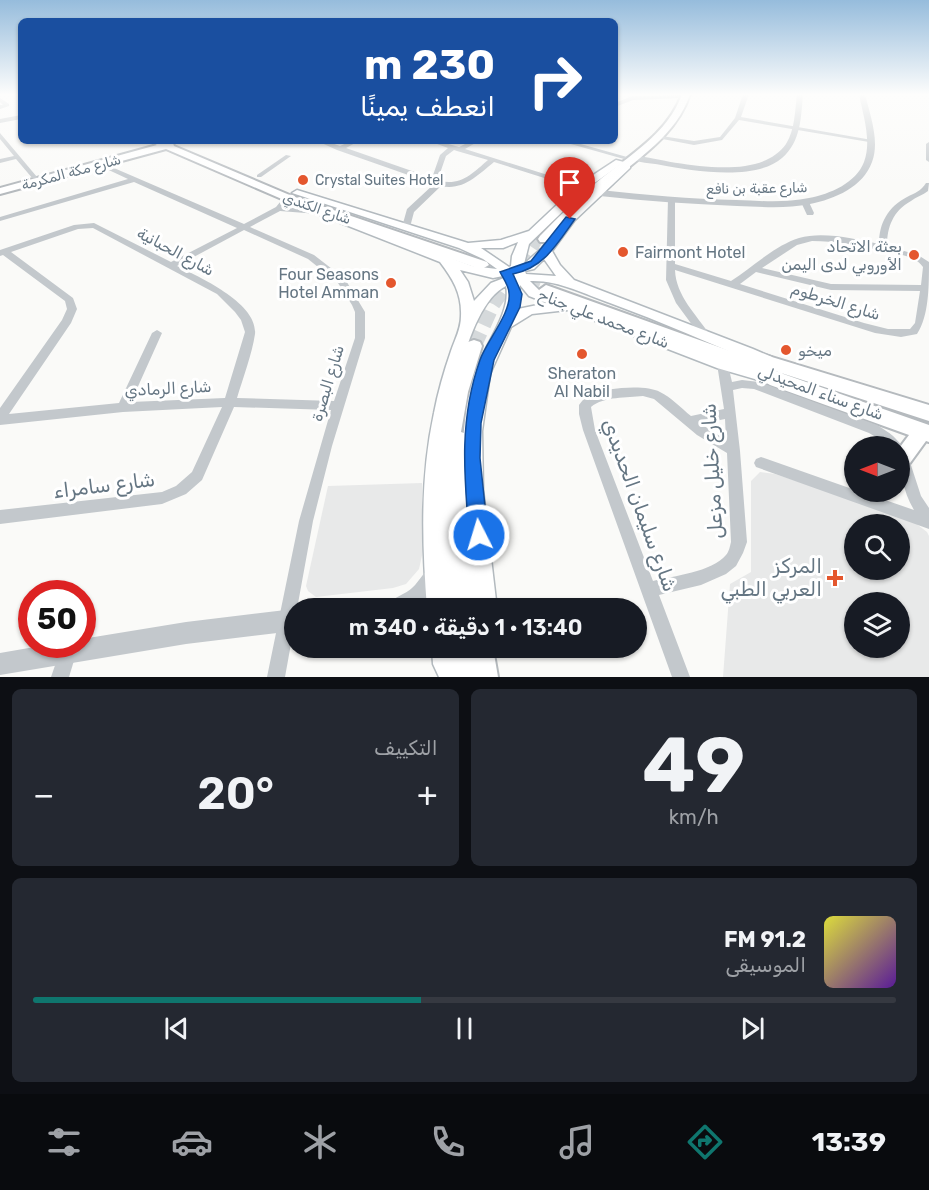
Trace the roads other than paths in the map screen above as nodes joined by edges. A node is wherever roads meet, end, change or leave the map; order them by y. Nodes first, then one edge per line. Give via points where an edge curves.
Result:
1 (661, 126) edge
2 (666, 126) edge
3 (733, 126) edge
4 (787, 126) edge
5 (867, 126) edge
6 (796, 127) junction
7 (0, 135) edge
8 (655, 137) junction
9 (869, 140) junction
10 (132, 144) dead end
11 (162, 144) edge
12 (163, 144) edge
13 (168, 144) edge
14 (169, 144) edge
15 (327, 144) edge
16 (350, 144) edge
17 (441, 144) edge
18 (468, 144) edge
19 (573, 144) edge
20 (929, 144) edge
21 (339, 149) junction
22 (455, 149) junction
23 (288, 156) dead end
24 (17, 157) junction
25 (112, 157) junction
26 (490, 160) junction
27 (627, 160) junction
28 (929, 160) edge
29 (0, 161) edge
30 (100, 164) junction
31 (259, 176) junction
32 (35, 178) junction
33 (132, 180) junction
34 (437, 183) junction
35 (929, 185) edge
36 (582, 187) junction
37 (0, 189) edge
38 (600, 193) junction
39 (292, 196) junction
40 (668, 201) junction
41 (805, 202) junction
42 (279, 209) junction
43 (318, 212) junction
44 (810, 213) dead end
45 (0, 219) edge
46 (406, 226) junction
47 (242, 228) junction
48 (541, 239) junction
49 (667, 239) junction
50 (450, 241) junction
51 (883, 249) junction
52 (2, 252) edge
53 (441, 257) junction
54 (484, 263) tunnel mouth
55 (172, 265) junction
56 (670, 265) junction
57 (756, 269) junction
58 (515, 275) junction
59 (669, 280) junction
60 (569, 284) junction
61 (732, 285) junction
62 (548, 287) tunnel mouth
63 (928, 288) edge
64 (575, 307) junction
65 (674, 321) junction
66 (501, 329) junction
67 (157, 333) dead end
68 (705, 334) junction
69 (474, 341) junction
70 (723, 364) junction
71 (776, 373) junction
72 (728, 387) junction
73 (230, 402) junction
74 (338, 406) junction
75 (123, 407) junction
76 (731, 413) junction
77 (0, 419) edge
78 (688, 421) junction
79 (927, 426) edge
80 (885, 436) edge
81 (910, 450) edge
82 (734, 451) junction
83 (761, 464) dead end
84 (910, 483) edge
85 (0, 517) edge
86 (929, 521) edge
87 (436, 574) junction
88 (649, 590) junction
89 (294, 598) edge
90 (415, 598) edge
91 (438, 598) edge
92 (455, 598) edge
93 (471, 598) edge
94 (483, 598) edge
95 (284, 621) edge
96 (284, 644) edge
97 (96, 649) edge
98 (40, 658) edge
99 (65, 658) edge
100 (481, 658) edge
101 (486, 658) edge
102 (0, 664) edge
103 (60, 677) edge
104 (276, 677) edge
105 (485, 677) edge
106 (681, 677) edge

1 - 27 main road
2 - 8 main road
3 - 8 street via 725,136 714,141
4 - 6 street
5 - 9 street, شارع عقبة بن نافع
6 - 9 street
6 - 27 street via 783,154 759,166 706,168
7 - 24 street
8 - 27 main road
9 - 41 street, شارع عقبة بن نافع via 867,163 855,181 834,194
10 - 25 main road
11 - 25 main road, شارع مكة المكرمة
12 - 30 main road, شارع مكة المكرمة
13 - 39 main road, شارع الكندي
14 - 31 main road, شارع الكندي
15 - 21 street
16 - 21 street
17 - 22 street
18 - 22 street
19 - 27 street
20 - 28 street
21 - 34 street
22 - 26 street
22 - 34 street via 443,155
23 - 31 street
24 - 29 street
24 - 32 street
25 - 32 main road, شارع مكة المكرمة
26 - 34 street via 458,186
26 - 36 street
27 - 36 main road
27 - 38 main road
27 - 48 main road
30 - 33 street, شارع البصرة
30 - 37 main road, شارع مكة المكرمة
31 - 39 main road, شارع الكندي
32 - 37 main road, شارع مكة المكرمة
33 - 45 street
33 - 47 street, شارع البصرة
34 - 46 street via 410,211
35 - 51 street via 889,216 883,227
36 - 48 main road
38 - 40 street, شارع عقبة بن نافع
38 - 48 main road
39 - 42 street
39 - 43 main road
39 - 46 main road via 332,202
39 - 54 main road, شارع الكندي
40 - 41 street, شارع عقبة بن نافع
40 - 49 street
41 - 44 street
42 - 43 street
42 - 47 street
43 - 53 main road
46 - 50 main road
47 - 55 street
47 - 74 street, شارع البصرة via 311,257 351,293 360,312 360,338
48 - 50 main road via 493,246
48 - 58 main road via 535,263
48 - 58 main road via 517,253
48 - 60 main road
49 - 56 street
49 - 59 street
50 - 58 main road via 489,257
51 - 57 street via 811,237 798,241
51 - 63 street via 923,260 928,268
52 - 55 street, شارع الحبانية via 90,225
52 - 77 street via 70,300 72,309
53 - 58 main road via 477,271
53 - 69 main road via 466,292
55 - 73 street, شارع الحبانية via 220,292 236,305 248,324 248,345
56 - 59 street
56 - 61 street, شارع الخرطوم
57 - 61 street
57 - 63 street via 831,287
58 - 60 main road, شارع محمد علي جناح
58 - 64 main road, شارع محمد علي جناح via 534,293
58 - 66 main road via 514,307
58 - 69 main road via 488,293
59 - 65 street via 681,310
59 - 68 street
60 - 65 main road, شارع محمد علي جناح
61 - 63 street, شارع الخرطوم via 898,334 917,329
62 - 71 main road, شارع محمد علي جناح
64 - 66 main road via 524,310
64 - 70 main road, شارع محمد علي جناح
65 - 68 main road, شارع محمد علي جناح
66 - 94 main road via 482,374 473,423 471,458
67 - 75 street
68 - 71 main road, شارع محمد علي جناح
69 - 87 main road via 447,388 438,430 433,479
69 - 92 main road via 455,407 447,475
69 - 93 main road via 460,443 462,528
70 - 71 main road, شارع محمد علي جناح
70 - 72 street, شارع خليل مزعل
71 - 79 main road, شارع محمد علي جناح
72 - 76 street, شارع خليل مزعل
72 - 80 street, شارع سناء المحيدلي via 755,385
73 - 74 street, شارع الرمادي
73 - 75 street, شارع الرمادي
73 - 85 street, شارع سامراء via 197,476 177,494
74 - 89 street, شارع البصرة via 306,521
75 - 77 street, شارع الرمادي
76 - 78 street
76 - 82 street, شارع خليل مزعل
78 - 82 street, شارع سليمان الحديدي
78 - 88 street, شارع سليمان الحديدي via 663,399 643,392 607,395 585,405 587,422
79 - 81 main road
82 - 88 street, شارع خليل مزعل via 739,542 733,558 709,572
83 - 86 street
84 - 86 street
87 - 90 street
87 - 91 main road
88 - 106 street, شارع سليمان الحديدي
95 - 97 street
96 - 104 street, شارع البصرة
98 - 102 street
99 - 103 street
100 - 105 main road
101 - 105 main road

